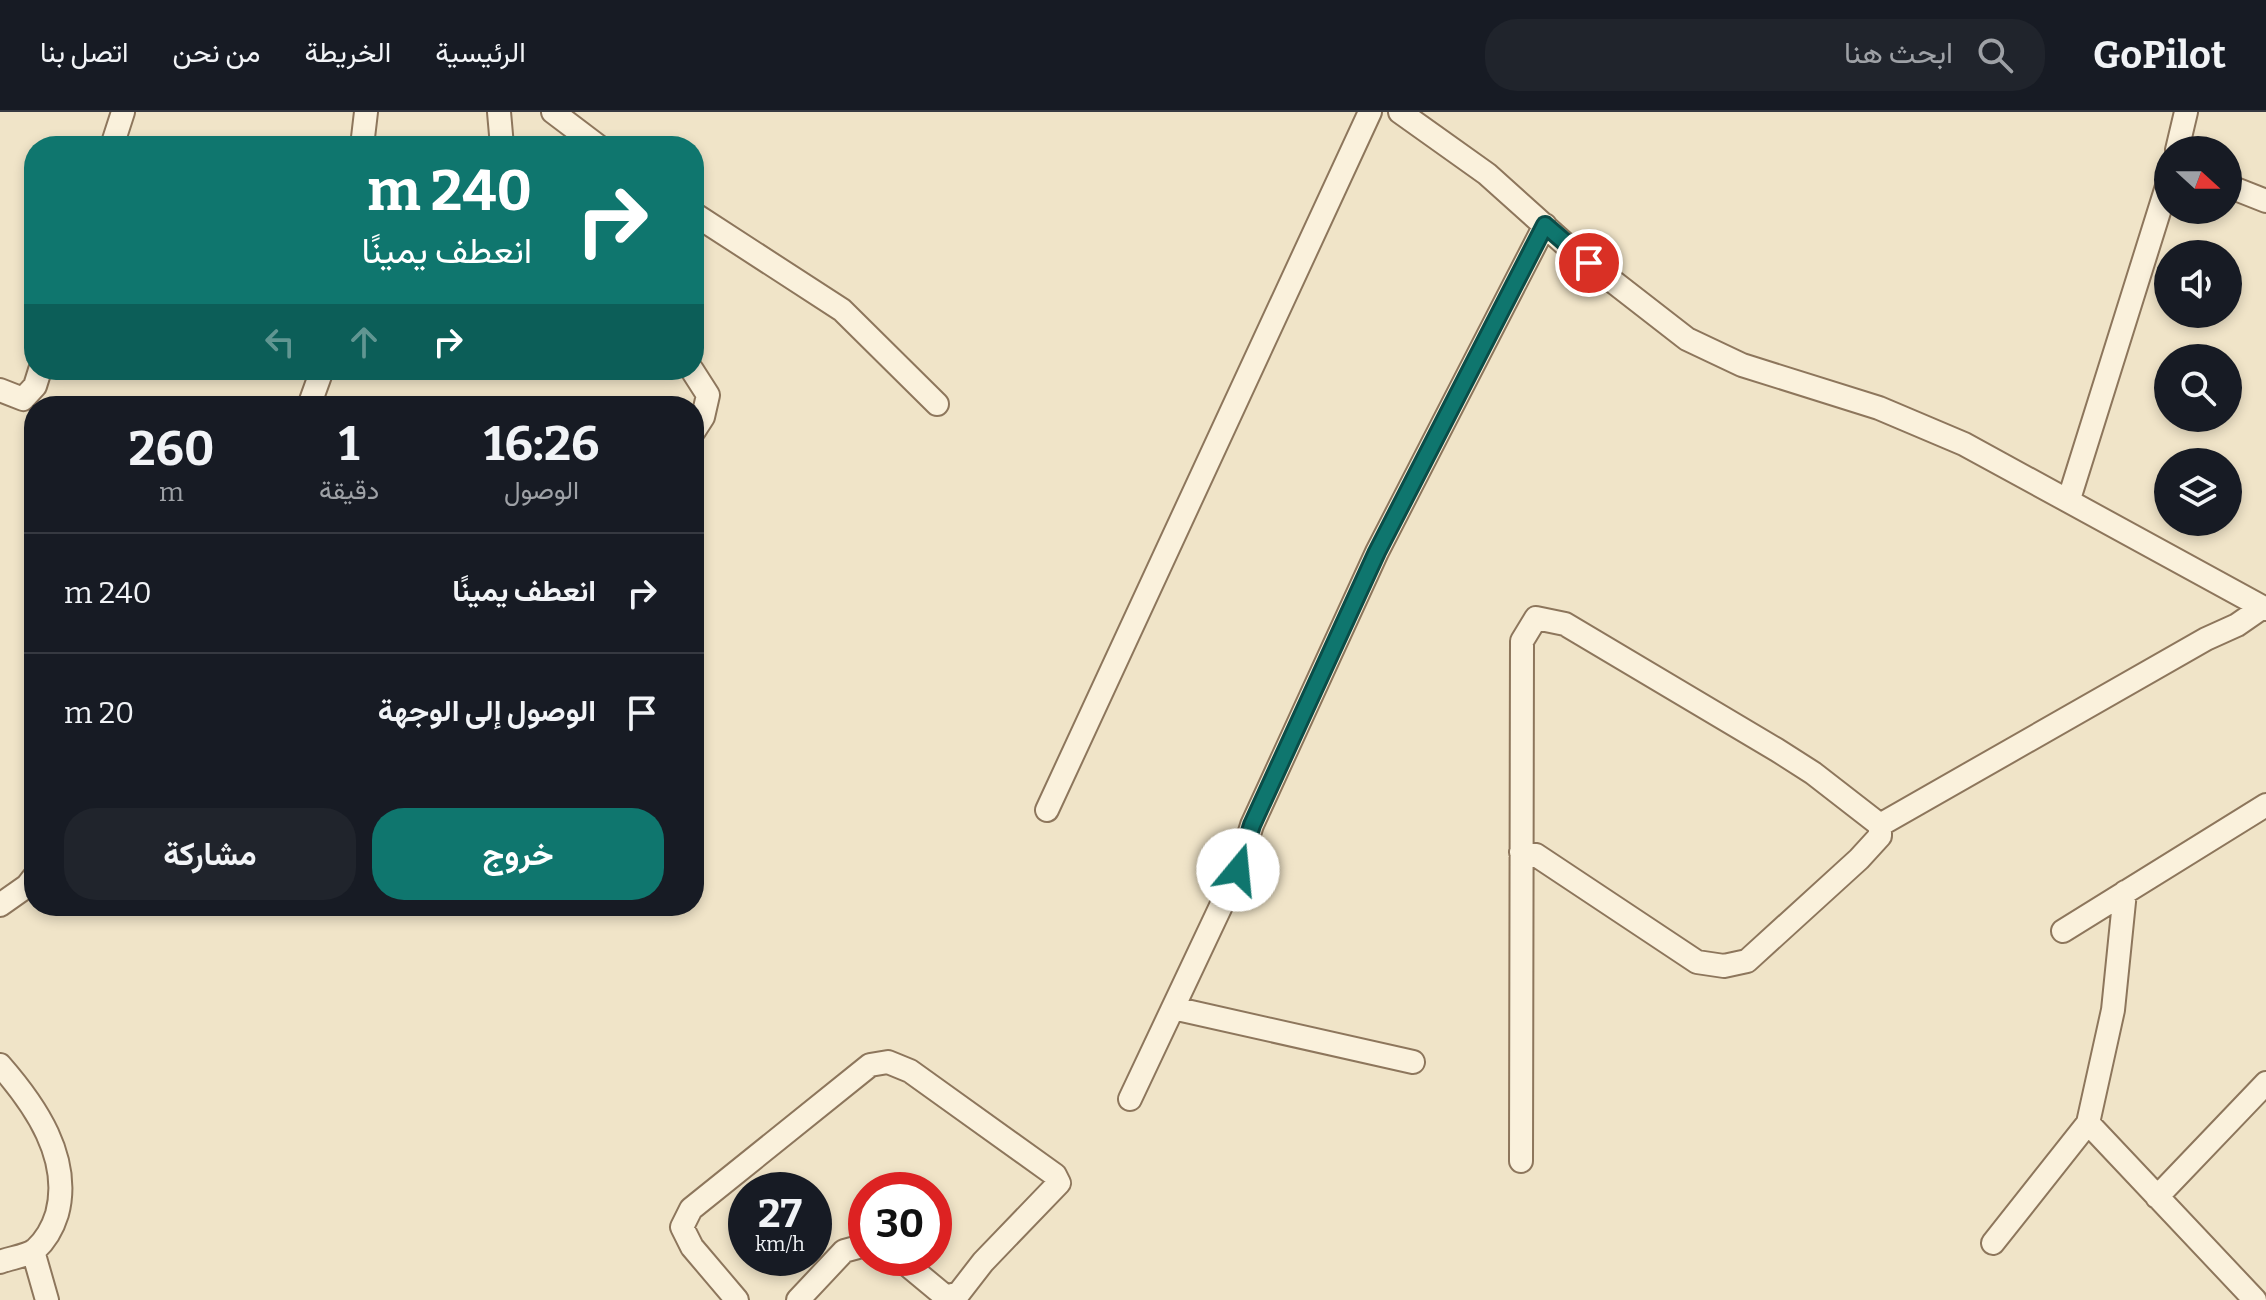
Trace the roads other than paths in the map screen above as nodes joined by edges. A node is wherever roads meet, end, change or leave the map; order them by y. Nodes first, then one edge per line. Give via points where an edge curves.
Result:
1 (123, 112) edge
2 (366, 112) edge
3 (499, 112) edge
4 (553, 112) edge
5 (1370, 112) edge
6 (1400, 112) edge
7 (2186, 112) edge
8 (115, 136) edge
9 (363, 136) edge
10 (501, 136) edge
11 (585, 136) edge
12 (2180, 136) edge
13 (2242, 192) edge
14 (2266, 201) edge
15 (704, 220) edge
16 (2155, 224) edge
17 (1545, 225) junction
18 (698, 380) edge
19 (0, 390) edge
20 (24, 398) edge
21 (937, 404) dead end
22 (704, 413) edge
23 (2069, 499) junction
24 (2264, 608) edge
25 (2266, 805) edge
26 (1047, 810) dead end
27 (1880, 825) junction
28 (1521, 852) junction
29 (24, 888) edge
30 (2125, 892) junction
31 (0, 905) edge
32 (2063, 931) dead end
33 (1173, 1008) junction
34 (1413, 1062) dead end
35 (0, 1065) edge
36 (2266, 1083) edge
37 (1130, 1099) dead end
38 (2088, 1123) junction
39 (1521, 1161) dead end
40 (2157, 1197) junction
41 (1993, 1243) dead end
42 (848, 1250) edge
43 (33, 1251) junction
44 (0, 1262) edge
45 (921, 1276) edge
46 (47, 1300) edge
47 (737, 1300) edge
48 (798, 1300) edge
49 (2255, 1300) edge

1 - 8 street
2 - 9 street
3 - 10 street
4 - 11 street
5 - 26 street
6 - 17 street via 1487,174
7 - 12 street
13 - 14 street
15 - 21 street via 842,310
16 - 23 street
17 - 23 street via 1687,339 1742,365 1879,408 1964,444
17 - 33 street via 1377,552
18 - 22 street via 708,395
19 - 20 street
23 - 24 street
24 - 27 street
25 - 30 street
27 - 28 street via 1880,836 1859,859 1747,961 1724,966 1697,962 1536,855
27 - 28 street via 1777,750 1565,624 1536,618 1522,641
28 - 39 street
29 - 31 street
30 - 32 street
30 - 38 street via 2113,1010
33 - 34 street
33 - 37 street
35 - 43 street via 42,1121 57,1157 61,1196 52,1229
36 - 40 street
38 - 40 street
38 - 41 street
40 - 49 street
42 - 48 street
43 - 44 street
43 - 46 street
45 - 47 street via 946,1297 959,1293 1059,1183 910,1071 888,1062 870,1065 691,1209 682,1227 692,1247

